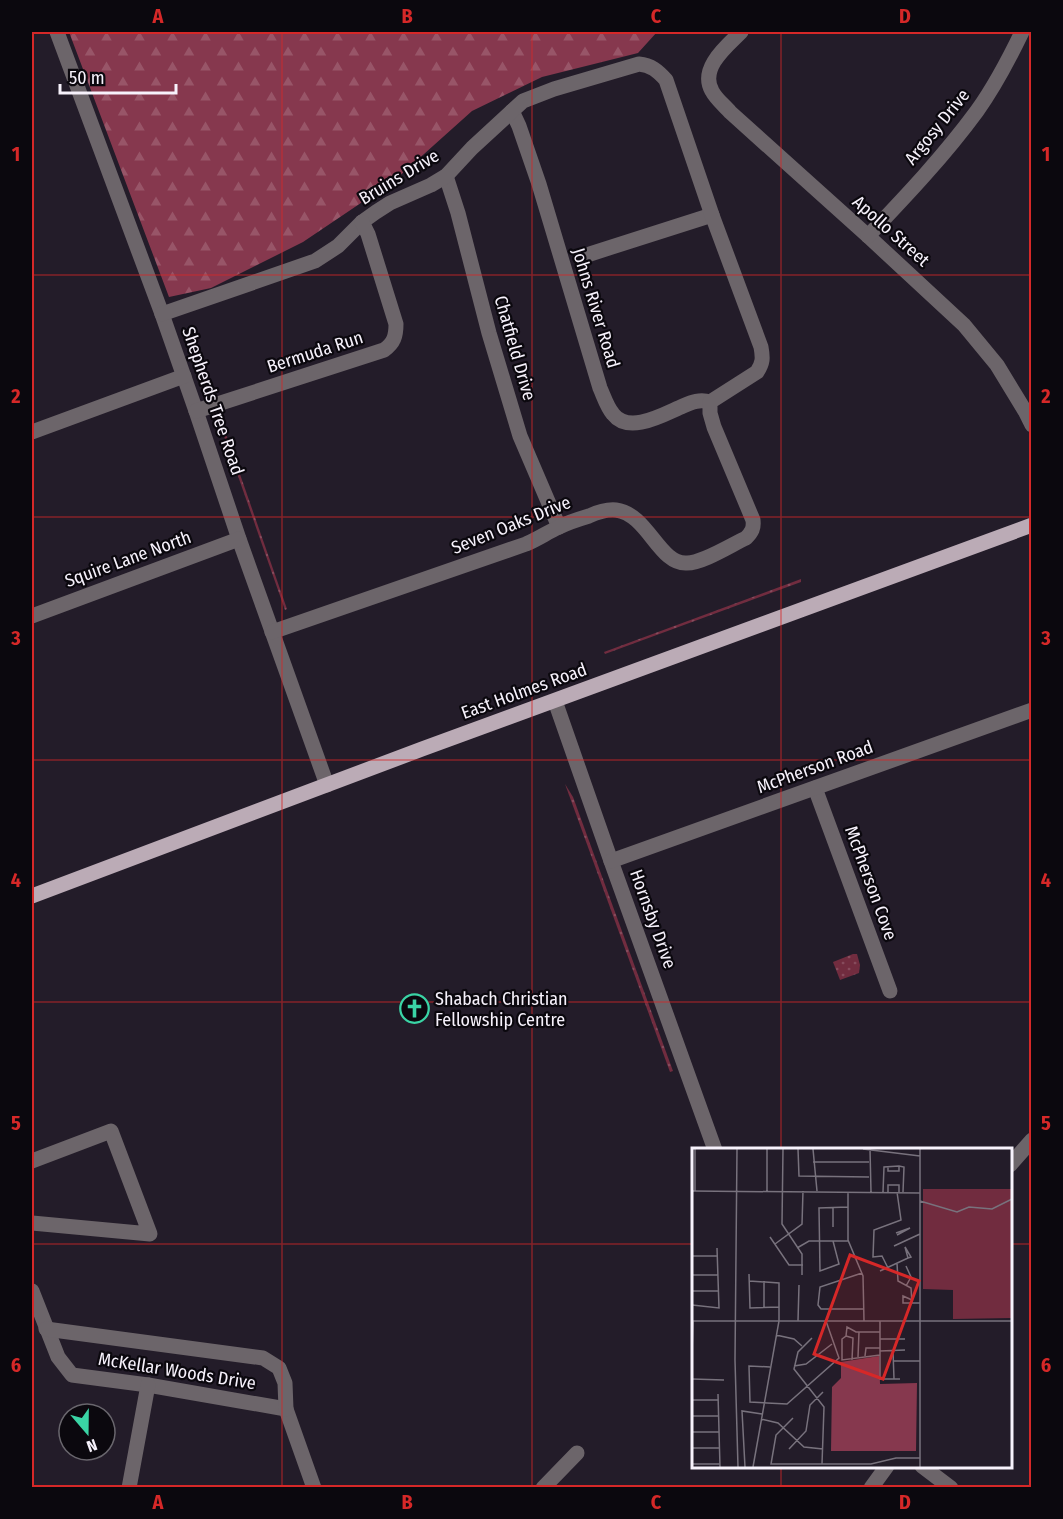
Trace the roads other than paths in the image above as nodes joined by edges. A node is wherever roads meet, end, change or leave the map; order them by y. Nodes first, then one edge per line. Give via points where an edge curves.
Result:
1 (57, 32) edge
2 (741, 32) edge
3 (1022, 32) edge
4 (647, 65) joint
5 (512, 111) junction
6 (446, 176) junction
7 (712, 215) junction
8 (362, 222) junction
9 (868, 236) junction
10 (590, 254) dead end
11 (162, 314) junction
12 (184, 376) junction
13 (710, 402) junction
14 (196, 411) junction
15 (1032, 426) edge
16 (32, 432) edge
17 (1032, 525) edge
18 (559, 527) junction
19 (239, 539) junction
20 (32, 616) edge
21 (272, 632) junction
22 (555, 701) junction
23 (1032, 710) edge
24 (327, 785) junction
25 (815, 788) junction
26 (611, 861) junction
27 (32, 896) edge
28 (890, 991) dead end
29 (1032, 1140) edge
30 (714, 1148) edge
31 (32, 1161) edge
32 (1012, 1164) edge
33 (32, 1223) edge
34 (32, 1292) edge
35 (46, 1329) junction
36 (148, 1385) junction
37 (286, 1408) junction
38 (577, 1453) dead end
39 (886, 1468) edge
40 (923, 1468) edge
41 (129, 1488) edge
42 (314, 1488) edge
43 (543, 1488) edge
44 (871, 1488) edge
45 (951, 1488) edge

1 - 11 street, Shepherds Tree Road
2 - 9 street, Apollo Street via 714,61 709,80 712,91 730,112
3 - 9 street, Argosy Drive via 1003,70 960,134
4 - 5 street, Bruins Drive via 554,89 523,101
4 - 7 street, Johns River Road via 666,80
5 - 6 street, Bruins Drive
5 - 13 street, Johns River Road via 539,184 600,388 614,416 630,424 692,402
6 - 8 street, Bruins Drive via 390,203
6 - 18 street, Chatfield Drive via 520,436
7 - 10 street
7 - 13 street, Johns River Road via 763,357 757,372
8 - 11 street, Bruins Drive via 339,246 315,261
8 - 14 street, Bermuda Run via 396,324 396,336 390,345
9 - 15 street, Apollo Street via 977,340 997,365
11 - 12 street, Shepherds Tree Road
12 - 14 street, Shepherds Tree Road
12 - 16 street
13 - 18 street, Seven Oaks Drive via 714,427 753,520 746,538 689,564 667,555 636,518 624,512 603,511
14 - 19 street, Shepherds Tree Road
17 - 22 main road, East Holmes Road
18 - 21 street, Seven Oaks Drive via 526,544
19 - 20 street, Squire Lane North
19 - 21 street, Shepherds Tree Road
21 - 24 street, Shepherds Tree Road
22 - 24 main road, East Holmes Road
22 - 26 street, Hornsby Drive
23 - 25 street, McPherson Road
24 - 27 main road, East Holmes Road
25 - 26 street, McPherson Road
25 - 28 street, McPherson Cove
26 - 30 street, Hornsby Drive
29 - 32 street
31 - 33 street via 111,1131 150,1234
34 - 35 street, McKellar Woods Drive
35 - 36 street, McKellar Woods Drive via 58,1357 72,1375
35 - 37 street via 263,1358 279,1368 285,1383
36 - 37 street, McKellar Woods Drive
36 - 41 street
37 - 42 street
38 - 43 street
39 - 44 street
40 - 45 street

